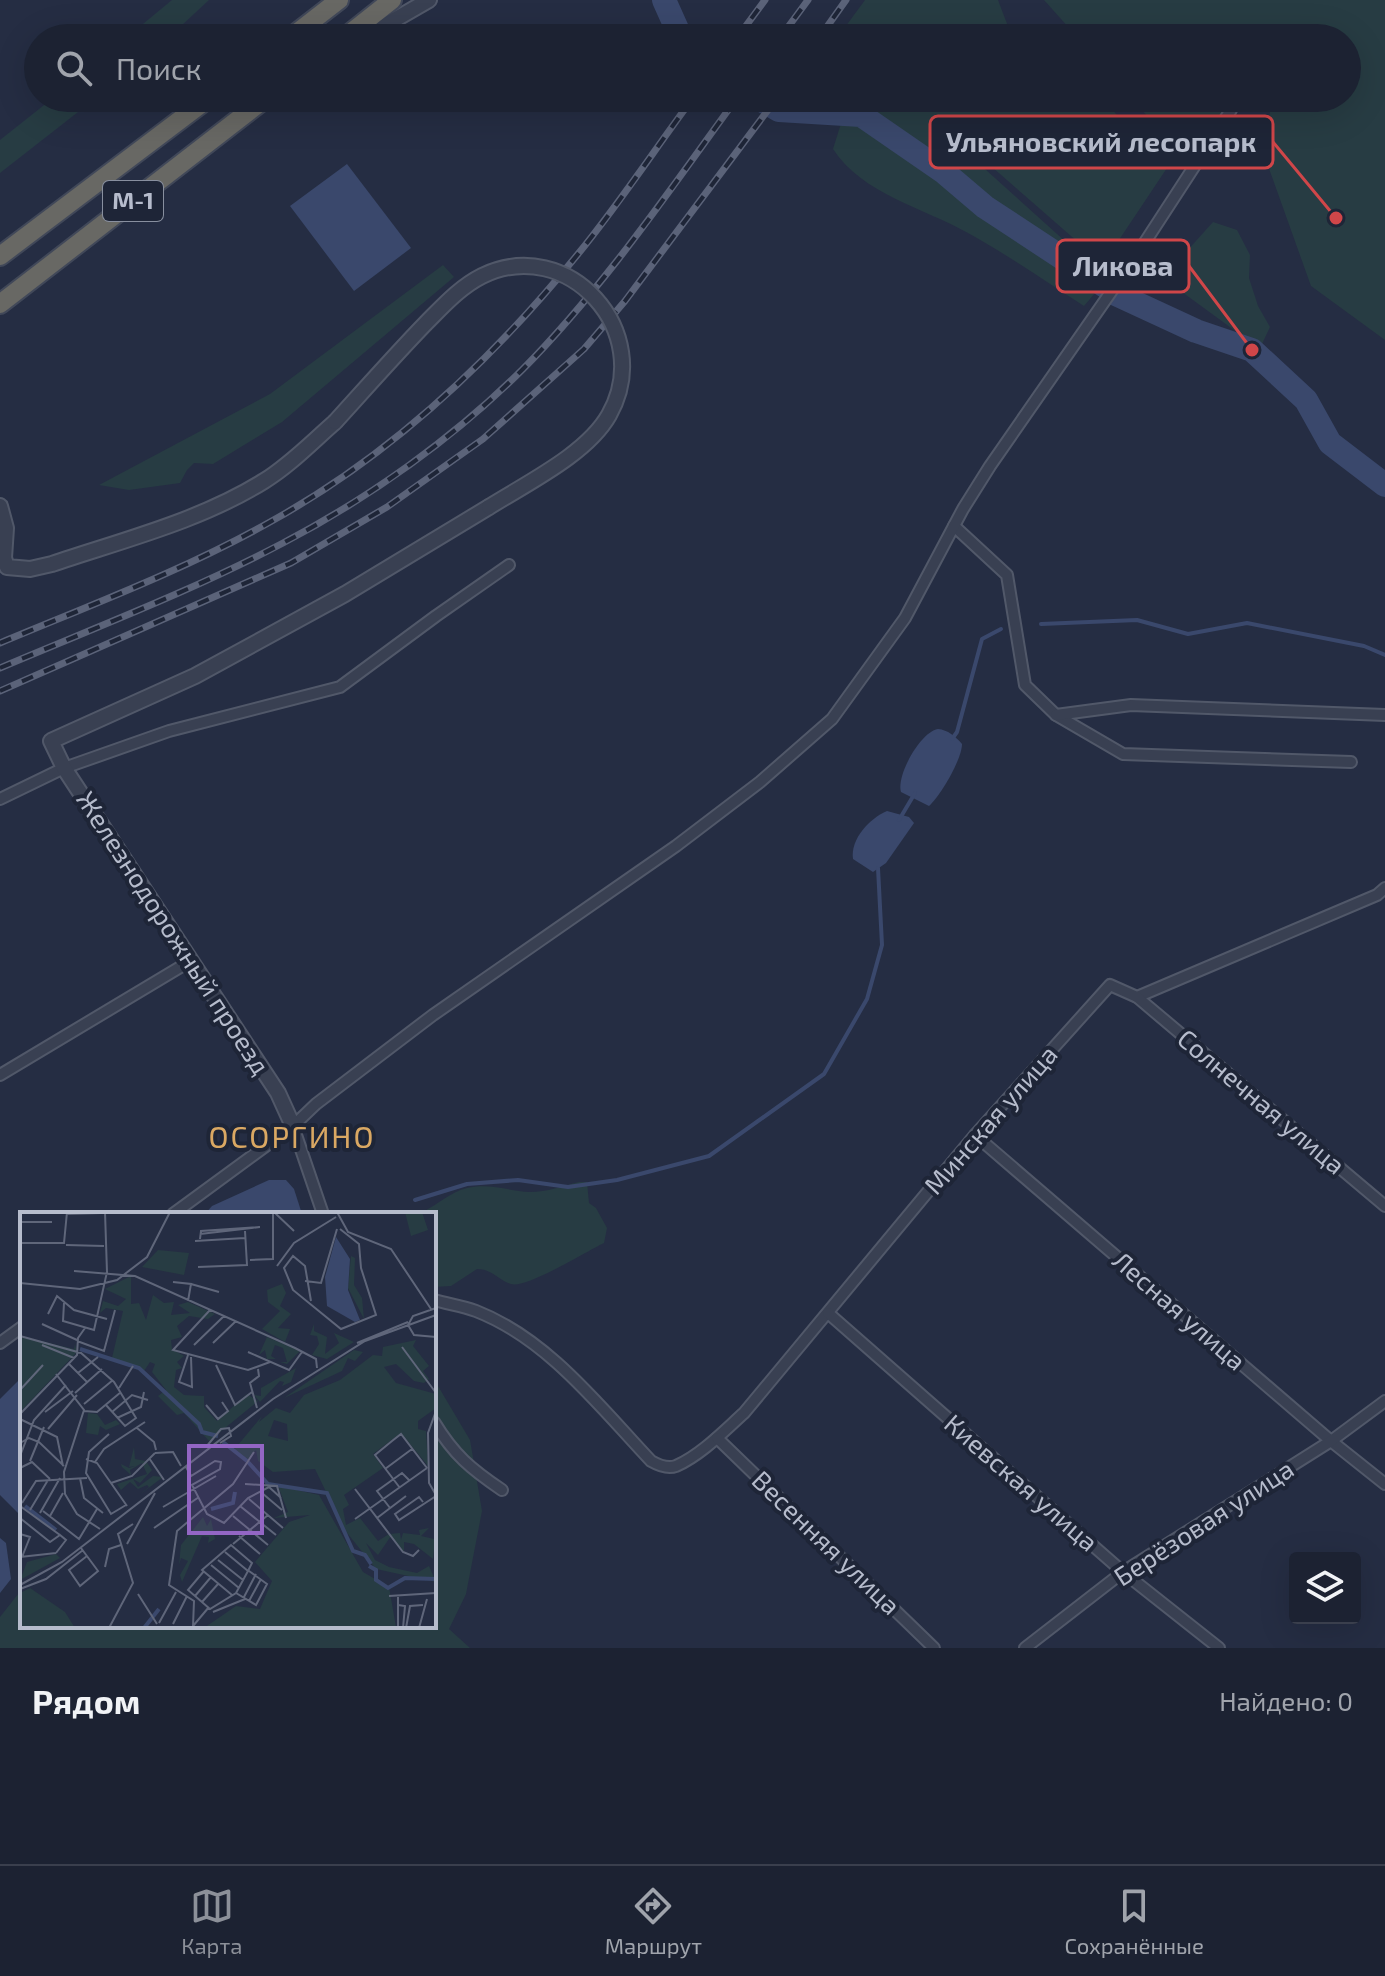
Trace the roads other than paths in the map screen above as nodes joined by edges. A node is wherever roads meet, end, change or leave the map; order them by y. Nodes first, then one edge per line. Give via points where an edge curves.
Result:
1 (326, 0) edge
2 (339, 0) edge
3 (392, 0) edge
4 (429, 0) edge
5 (303, 24) edge
6 (307, 24) edge
7 (362, 24) edge
8 (387, 24) edge
9 (190, 112) edge
10 (248, 112) edge
11 (1230, 112) edge
12 (0, 256) edge
13 (0, 304) edge
14 (0, 506) edge
15 (954, 526) junction
16 (509, 565) dead end
17 (1056, 715) junction
18 (1385, 715) edge
19 (1351, 762) dead end
20 (64, 768) junction
21 (0, 799) edge
22 (1382, 895) edge
23 (192, 960) junction
24 (1137, 997) junction
25 (0, 1075) edge
26 (293, 1126) junction
27 (975, 1135) junction
28 (1385, 1206) edge
29 (176, 1212) edge
30 (322, 1212) edge
31 (436, 1301) edge
32 (828, 1313) junction
33 (20, 1328) edge
34 (0, 1343) edge
35 (1385, 1401) edge
36 (436, 1425) edge
37 (717, 1438) junction
38 (1331, 1441) junction
39 (1385, 1484) edge
40 (502, 1490) dead end
41 (1123, 1572) junction
42 (934, 1648) edge
43 (1025, 1648) edge
44 (1219, 1648) edge

1 - 5 street
2 - 6 highway
3 - 7 highway
4 - 8 street
9 - 12 highway, М-1
10 - 13 highway, М-1
11 - 15 street
14 - 20 street, Железнодорожный проезд, bridge via 7,567 30,569 237,497 266,480 335,422 449,300 498,270 542,268 570,278 594,295 617,333 623,362 615,405 590,439 345,594 195,676 51,741
15 - 17 street via 1007,575 1025,685
15 - 26 street via 905,618 832,719 688,837 433,1015
16 - 20 street via 340,687 169,731
17 - 18 street via 1131,705
17 - 19 street via 1123,754
20 - 21 street
20 - 23 street, Железнодорожный проезд
22 - 24 street
23 - 25 street
23 - 26 street, Железнодорожный проезд via 278,1093
24 - 27 street, Минская улица via 1110,985
24 - 28 street, Солнечная улица
26 - 29 street
26 - 30 street
27 - 32 street, Минская улица
27 - 38 street, Лесная улица
31 - 37 street, Минская улица via 476,1311 507,1327 567,1372 651,1461 674,1467
32 - 37 street, Минская улица
32 - 41 street, Киевская улица
33 - 34 street
35 - 38 street, Берёзовая улица
36 - 40 street via 468,1467
37 - 42 street, Весенняя улица
38 - 39 street, Лесная улица
38 - 41 street, Берёзовая улица
41 - 43 street, Берёзовая улица
41 - 44 street, Киевская улица

